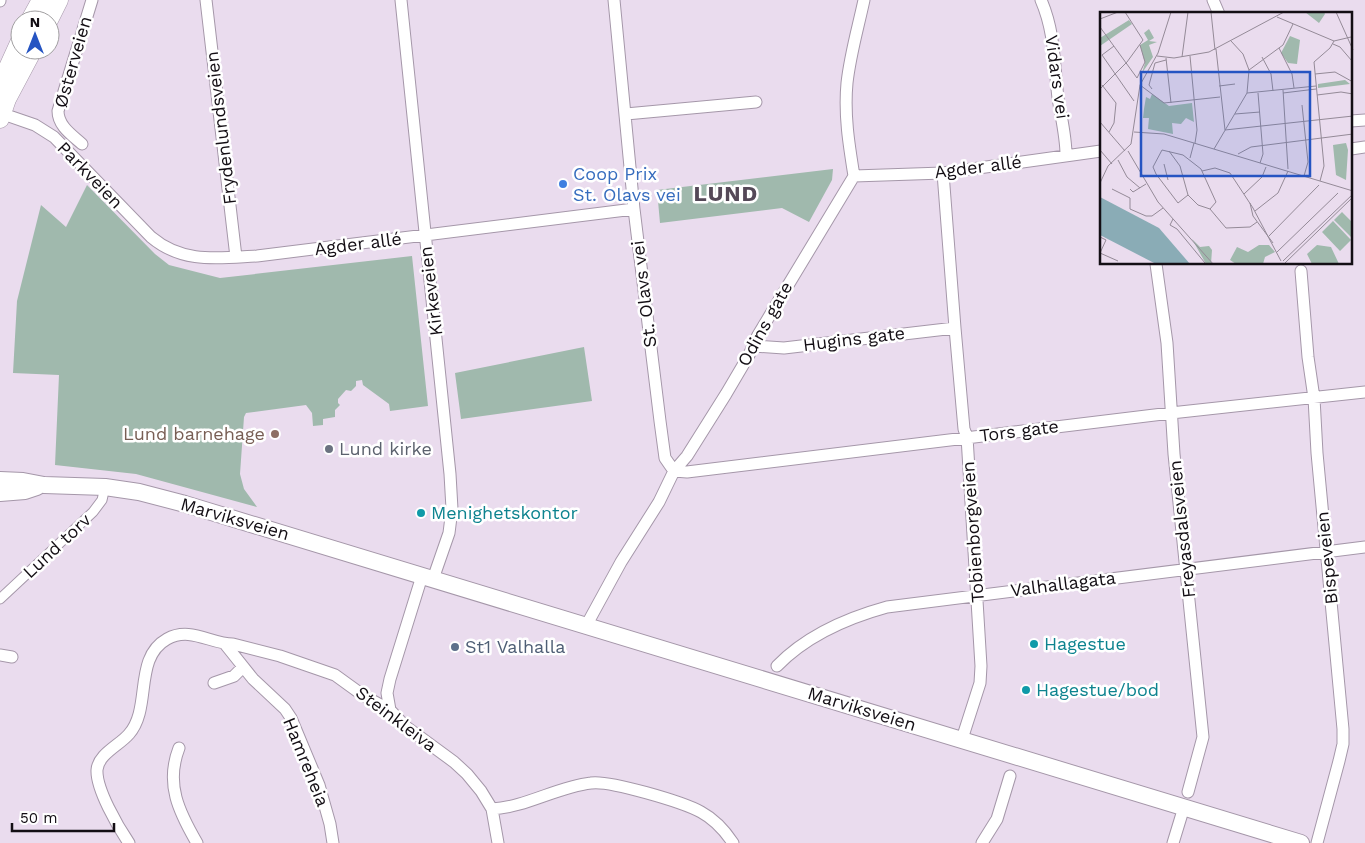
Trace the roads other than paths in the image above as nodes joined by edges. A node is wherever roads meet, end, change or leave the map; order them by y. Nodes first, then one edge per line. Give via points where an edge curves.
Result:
1 (92, 0) edge
2 (206, 0) edge
3 (401, 0) edge
4 (614, 0) edge
5 (864, 0) edge
6 (1041, 0) edge
7 (1213, 0) edge
8 (1218, 12) edge
9 (11, 60) edge
10 (28, 60) edge
11 (0, 84) edge
12 (756, 102) dead end
13 (626, 114) junction
14 (1, 116) edge
15 (1365, 120) edge
16 (1352, 122) edge
17 (82, 144) dead end
18 (1365, 147) edge
19 (1352, 149) edge
20 (1100, 152) edge
21 (1066, 155) junction
22 (943, 173) junction
23 (854, 176) junction
24 (634, 209) junction
25 (425, 236) junction
26 (172, 252) joint
27 (236, 257) junction
28 (1156, 265) edge
29 (1301, 271) dead end
30 (955, 328) junction
31 (753, 346) junction
32 (1365, 392) edge
33 (1314, 398) junction
34 (1171, 413) junction
35 (967, 437) junction
36 (674, 471) junction
37 (0, 480) edge
38 (44, 485) junction
39 (105, 487) junction
40 (0, 493) edge
41 (1365, 547) edge
42 (1326, 552) junction
43 (1186, 570) junction
44 (427, 577) junction
45 (978, 594) junction
46 (0, 599) edge
47 (586, 626) junction
48 (225, 644) junction
49 (0, 655) edge
50 (12, 657) dead end
51 (776, 666) dead end
52 (243, 667) junction
53 (214, 683) dead end
54 (390, 710) junction
55 (962, 739) junction
56 (178, 748) dead end
57 (1010, 776) dead end
58 (1186, 799) junction
59 (492, 808) junction
60 (129, 843) edge
61 (197, 843) edge
62 (333, 843) edge
63 (498, 843) edge
64 (733, 843) edge
65 (982, 843) edge
66 (1174, 843) edge
67 (1301, 843) edge
68 (1317, 843) edge

1 - 17 street, Østerveien via 58,112 61,124
2 - 27 street, Frydenlundsveien
3 - 25 street, Kirkeveien
4 - 13 street, St. Olavs vei
5 - 23 street via 847,92 847,130
6 - 21 street, Vidars vei via 1052,34
7 - 8 street
9 - 11 main road
10 - 14 main road
12 - 13 street
13 - 24 street, St. Olavs vei
14 - 26 street, Parkveien via 35,125 54,136 131,218
15 - 16 street
18 - 19 street
20 - 21 street, Agder allé
21 - 22 street, Agder allé
22 - 23 street, Agder allé
22 - 30 street, Tobienborgveien
23 - 31 street, Odins gate
24 - 25 street, Agder allé
24 - 36 street, St. Olavs vei via 665,458
25 - 27 street, Agder allé
25 - 44 street, Kirkeveien via 452,509 449,533
26 - 27 street, Agder allé via 193,257
28 - 34 street, Freyasdalsveien via 1167,343
29 - 33 street, Bispeveien
30 - 31 street, Hugins gate via 793,347
30 - 35 street, Tobienborgveien
31 - 36 street, Odins gate via 692,449
32 - 33 street, Tors gate
33 - 34 street, Tors gate
33 - 42 street, Bispeveien
34 - 35 street, Tors gate
34 - 43 street, Freyasdalsveien
35 - 36 street, Tors gate
35 - 45 street, Tobienborgveien
36 - 47 street, Odins gate
37 - 38 main road, Marviksveien
38 - 39 main road, Marviksveien
38 - 40 main road, Marviksveien via 25,491
39 - 44 main road, Marviksveien via 185,504
39 - 46 street, Lund torv via 102,500 93,512
41 - 42 street, Valhallagata
42 - 43 street, Valhallagata
42 - 68 street, Bispeveien via 1342,744
43 - 45 street, Valhallagata
43 - 58 street, Freyasdalsveien via 1203,737
44 - 47 main road, Marviksveien
44 - 54 street via 390,679
45 - 51 street, Valhallagata via 870,612 822,632 796,648
45 - 55 street, Tobienborgveien via 980,682
47 - 55 main road, Marviksveien
48 - 52 street, Hamreheia
48 - 54 street, Steinkleiva via 316,667 335,675
48 - 60 street, Steinkleiva via 189,634 169,638 160,644 152,654 137,723 100,761 97,769 105,799
49 - 50 street
52 - 53 street via 234,676
52 - 62 street, Hamreheia via 291,718 319,785
54 - 59 street, Steinkleiva via 405,726 467,774
55 - 58 main road, Marviksveien
56 - 61 street via 174,763 174,793
57 - 65 street via 997,818
58 - 66 street, Freyasdalsveien
58 - 67 main road, Marviksveien
59 - 63 street, Steinkleiva
59 - 64 street via 535,800 592,782 612,784 701,812 717,823

